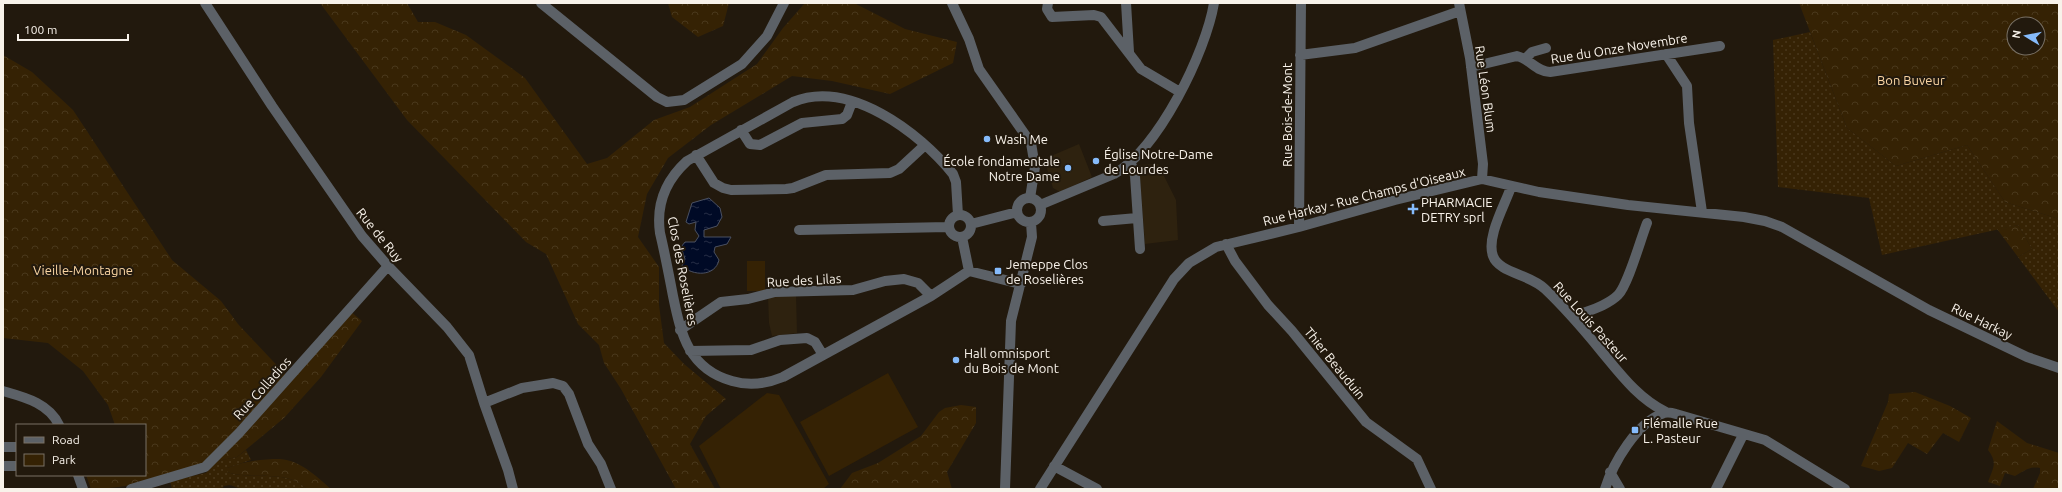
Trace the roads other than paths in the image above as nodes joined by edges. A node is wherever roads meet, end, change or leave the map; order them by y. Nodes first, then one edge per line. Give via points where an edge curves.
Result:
1 (205, 3) edge
2 (541, 3) edge
3 (784, 3) edge
4 (952, 3) edge
5 (1048, 3) edge
6 (1126, 3) edge
7 (1214, 3) edge
8 (1301, 3) edge
9 (1459, 7) edge
10 (1720, 46) dead end
11 (1546, 48) dead end
12 (1129, 52) junction
13 (1666, 54) junction
14 (1300, 55) junction
15 (1525, 59) junction
16 (1471, 67) junction
17 (1180, 92) junction
18 (852, 102) junction
19 (741, 130) junction
20 (925, 145) junction
21 (696, 155) junction
22 (1130, 163) junction
23 (1482, 179) junction
24 (1511, 187) junction
25 (1030, 198) junction
26 (1040, 205) junction
27 (1017, 212) junction
28 (1702, 212) junction
29 (958, 215) junction
30 (1137, 218) junction
31 (1103, 221) dead end
32 (1031, 223) junction
33 (1647, 223) dead end
34 (971, 224) junction
35 (948, 226) junction
36 (1299, 227) junction
37 (799, 230) dead end
38 (962, 237) junction
39 (1226, 244) junction
40 (1140, 249) dead end
41 (388, 266) junction
42 (969, 272) junction
43 (1021, 284) junction
44 (1897, 291) joint
45 (931, 296) junction
46 (1573, 317) junction
47 (680, 330) junction
48 (690, 351) junction
49 (823, 355) junction
50 (2059, 368) edge
51 (3, 391) edge
52 (484, 403) junction
53 (1666, 412) junction
54 (59, 424) edge
55 (1743, 435) junction
56 (3, 447) edge
57 (16, 447) edge
58 (3, 466) edge
59 (16, 466) edge
60 (1054, 466) junction
61 (1610, 472) junction
62 (78, 476) edge
63 (83, 489) edge
64 (132, 489) edge
65 (513, 489) edge
66 (611, 489) edge
67 (1005, 489) edge
68 (1040, 489) edge
69 (1097, 489) edge
70 (1431, 489) edge
71 (1605, 489) edge
72 (1620, 489) edge
73 (1716, 489) edge
74 (1845, 489) edge

1 - 41 street, Rue de Ruy via 339,204
2 - 3 street via 657,97 667,102 684,100 742,64 767,36
4 - 25 street via 969,39 979,69 1031,143 1034,167
5 - 12 street via 1048,13 1054,17 1100,17
6 - 12 street
7 - 17 street via 1203,41
8 - 14 street, Rue Bois-de-Mont
9 - 14 street via 1360,47
9 - 16 street, Rue Léon Blum
10 - 13 street, Rue du Onze Novembre
11 - 15 street, Rue du Onze Novembre via 1532,52
12 - 17 street via 1135,63 1146,73
13 - 15 street, Rue du Onze Novembre via 1550,72 1541,70
13 - 28 street via 1689,91 1689,123
14 - 36 street, Rue Bois-de-Mont
15 - 16 street via 1509,57
16 - 23 street, Rue Léon Blum via 1483,164
17 - 22 street via 1154,135
18 - 19 street, Clos des Roselières via 829,96 804,98
18 - 19 street via 842,119 802,123 760,145 750,144
18 - 20 street, Clos des Roselières via 890,119
19 - 21 street, Clos des Roselières
20 - 21 street via 903,166 890,173 826,175 782,190 723,188 710,179
20 - 29 street, Clos des Roselières via 955,178
21 - 47 street, Clos des Roselières via 672,177 660,208 660,233
22 - 26 street via 1114,174
22 - 30 street via 1135,176
23 - 24 street, Rue Harkay - Rue Champs d'Oiseaux
23 - 36 street, Rue Harkay - Rue Champs d'Oiseaux
24 - 28 street, Rue Harkay - Rue Champs d'Oiseaux via 1628,205
24 - 46 street, Rue Louis Pasteur via 1491,240 1494,260 1504,268 1537,282
25 - 26 street
25 - 27 street via 1020,202
26 - 32 street via 1038,219
27 - 32 street via 1025,222
27 - 34 street
28 - 44 street, Rue Harkay - Rue Champs d'Oiseaux via 1765,221 1782,227
29 - 34 street via 965,216
29 - 35 street via 952,218
30 - 31 street
30 - 40 street
32 - 43 street via 1032,237
33 - 46 street via 1620,292 1610,300
34 - 38 street via 968,234
35 - 37 street
35 - 38 street via 953,235
36 - 39 street, Rue Harkay - Rue Champs d'Oiseaux
38 - 42 street
39 - 60 street, Rue Harkay - Rue Champs d'Oiseaux via 1201,254 1178,273
39 - 70 street, Thier Beauduin via 1235,261 1264,299 1366,422 1417,459
41 - 52 street, Rue de Ruy via 447,327 469,355
41 - 64 street, Rue Colladios via 206,467
42 - 43 street
42 - 45 street, Clos des Roselières
43 - 67 street via 1011,321
44 - 50 street, Rue Harkay via 1929,310 2027,357
45 - 47 street, Rue des Lilas via 918,283 904,279 885,281 853,290 776,292 718,303
45 - 49 street, Clos des Roselières
46 - 53 street, Rue Louis Pasteur via 1629,384 1650,404
47 - 48 street, Clos des Roselières
48 - 49 street via 751,350 780,340 807,338 816,342
48 - 49 street, Clos des Roselières via 700,363 718,376 748,384 778,379
51 - 54 street via 33,399 56,418
52 - 65 street, Rue de Ruy
52 - 66 street via 522,388 553,383 563,386 569,394 588,444 601,464
53 - 55 street, Rue Louis Pasteur
53 - 61 street via 1646,423
55 - 73 street
55 - 74 street, Rue Louis Pasteur via 1765,440
56 - 57 street
58 - 59 street
60 - 68 street, Rue Harkay - Rue Champs d'Oiseaux
60 - 69 street
61 - 71 street
61 - 72 street
62 - 63 street

